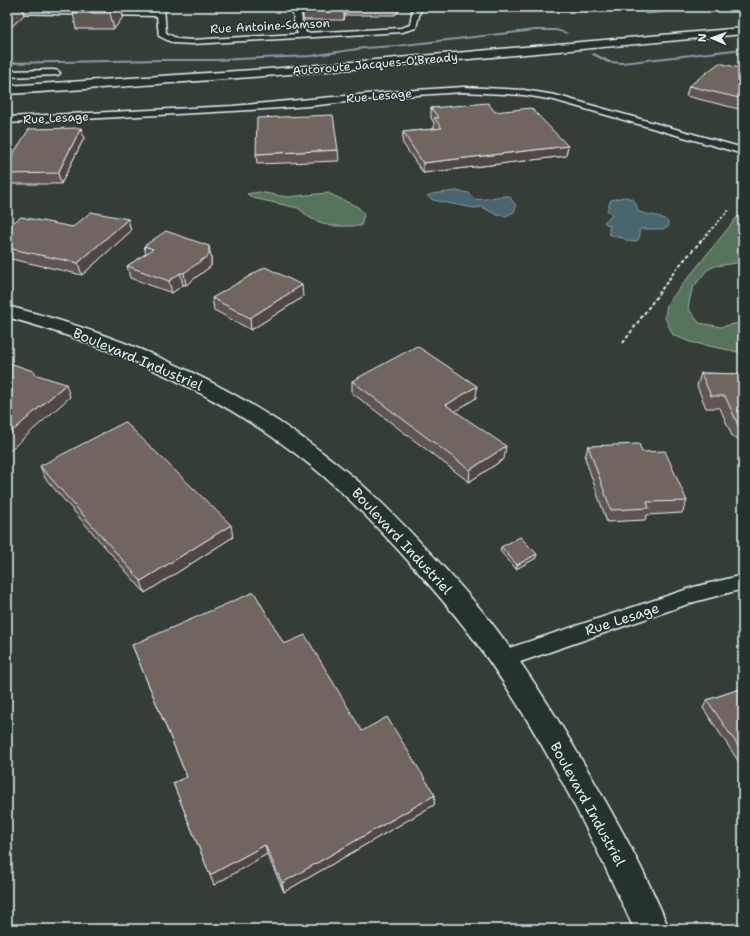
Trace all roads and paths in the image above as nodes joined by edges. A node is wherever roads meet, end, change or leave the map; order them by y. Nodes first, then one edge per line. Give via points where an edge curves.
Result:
1 (296, 7) edge
2 (417, 7) edge
3 (479, 7) edge
4 (605, 9) dead end
5 (161, 10) edge
6 (7, 11) edge
7 (743, 26) edge
8 (743, 31) edge
9 (303, 36) junction
10 (128, 71) dead end
11 (67, 73) dead end
12 (7, 74) edge
13 (7, 90) edge
14 (7, 120) edge
15 (743, 151) edge
16 (729, 210) dead end
17 (7, 311) edge
18 (623, 343) dead end
19 (743, 582) edge
20 (503, 659) junction
21 (652, 929) edge

1 - 9 street
2 - 9 street, Rue Antoine-Samson via 415,23 409,28
3 - 4 lane
5 - 6 street
5 - 9 street, Rue Antoine-Samson via 162,34 176,41 202,42
7 - 10 main road, Autoroute Jacques-O'Bready via 332,62
8 - 13 main road, Autoroute Jacques-O'Bready via 348,67
11 - 12 main road
14 - 15 street, Rue Lesage via 232,108 449,90 494,89 555,98
16 - 18 path via 677,268
17 - 20 main road, Boulevard Industriel via 86,334 159,365 230,401 289,439 345,482 387,522 430,568
19 - 20 street, Rue Lesage via 700,593
20 - 21 main road, Boulevard Industriel via 577,780

